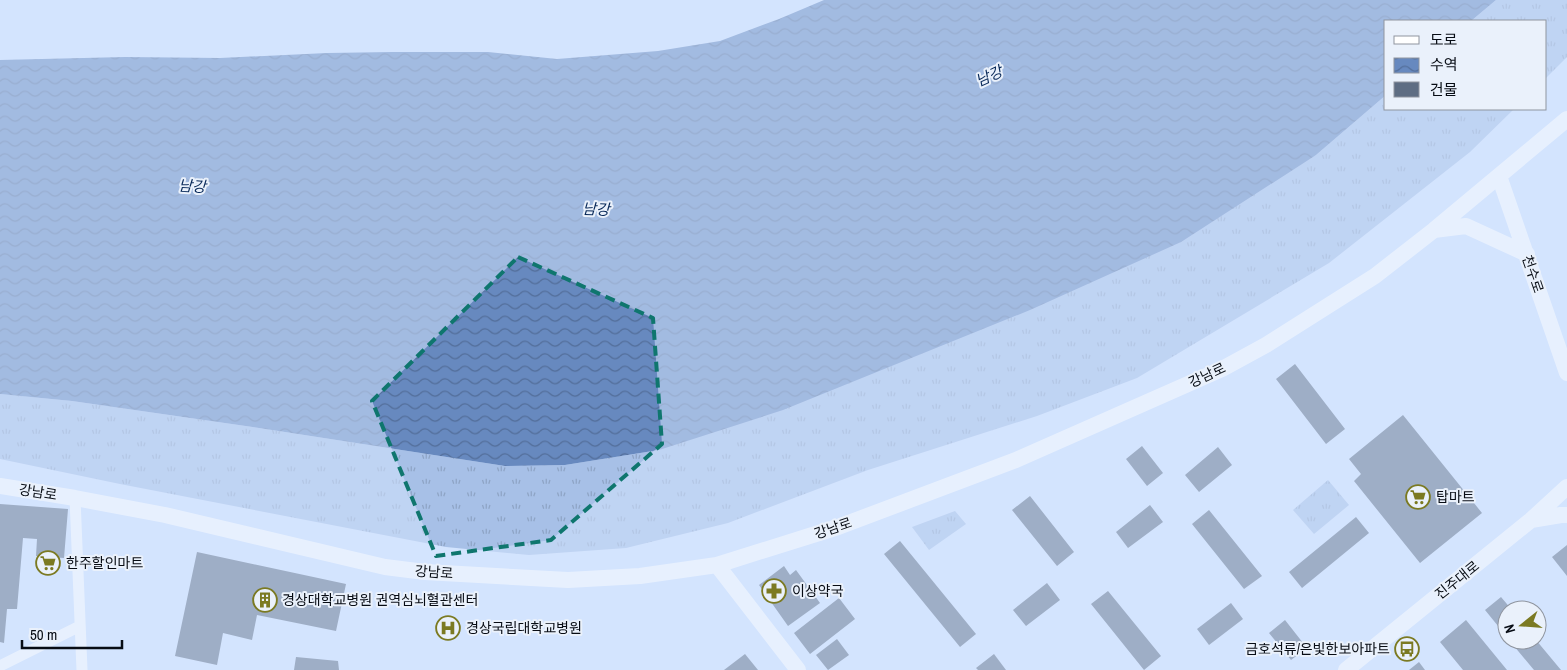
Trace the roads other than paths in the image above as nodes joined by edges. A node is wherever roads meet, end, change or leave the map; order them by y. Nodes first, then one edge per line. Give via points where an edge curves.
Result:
1 (1567, 119) edge
2 (1499, 176) junction
3 (1434, 230) junction
4 (1527, 254) junction
5 (1564, 360) edge
6 (1567, 372) edge
7 (0, 486) edge
8 (1567, 487) edge
9 (76, 498) junction
10 (1567, 515) edge
11 (1531, 520) junction
12 (717, 565) junction
13 (80, 626) junction
14 (3, 664) edge
15 (82, 670) edge
16 (798, 670) edge
17 (1346, 670) edge

1 - 2 street, 강남로
2 - 3 street, 강남로
2 - 4 street, 천수로
3 - 4 street via 1466,226
3 - 12 street, 강남로 via 1343,297 1222,369 1016,460 838,528
4 - 5 street, 천수로
5 - 6 street, 천수로
7 - 9 street, 강남로
8 - 11 street, 진주대로
9 - 12 street, 강남로 via 165,515 385,567 425,572 568,580 640,576
9 - 13 street
10 - 11 street
11 - 17 street, 진주대로
12 - 16 street
13 - 14 street
13 - 15 street

